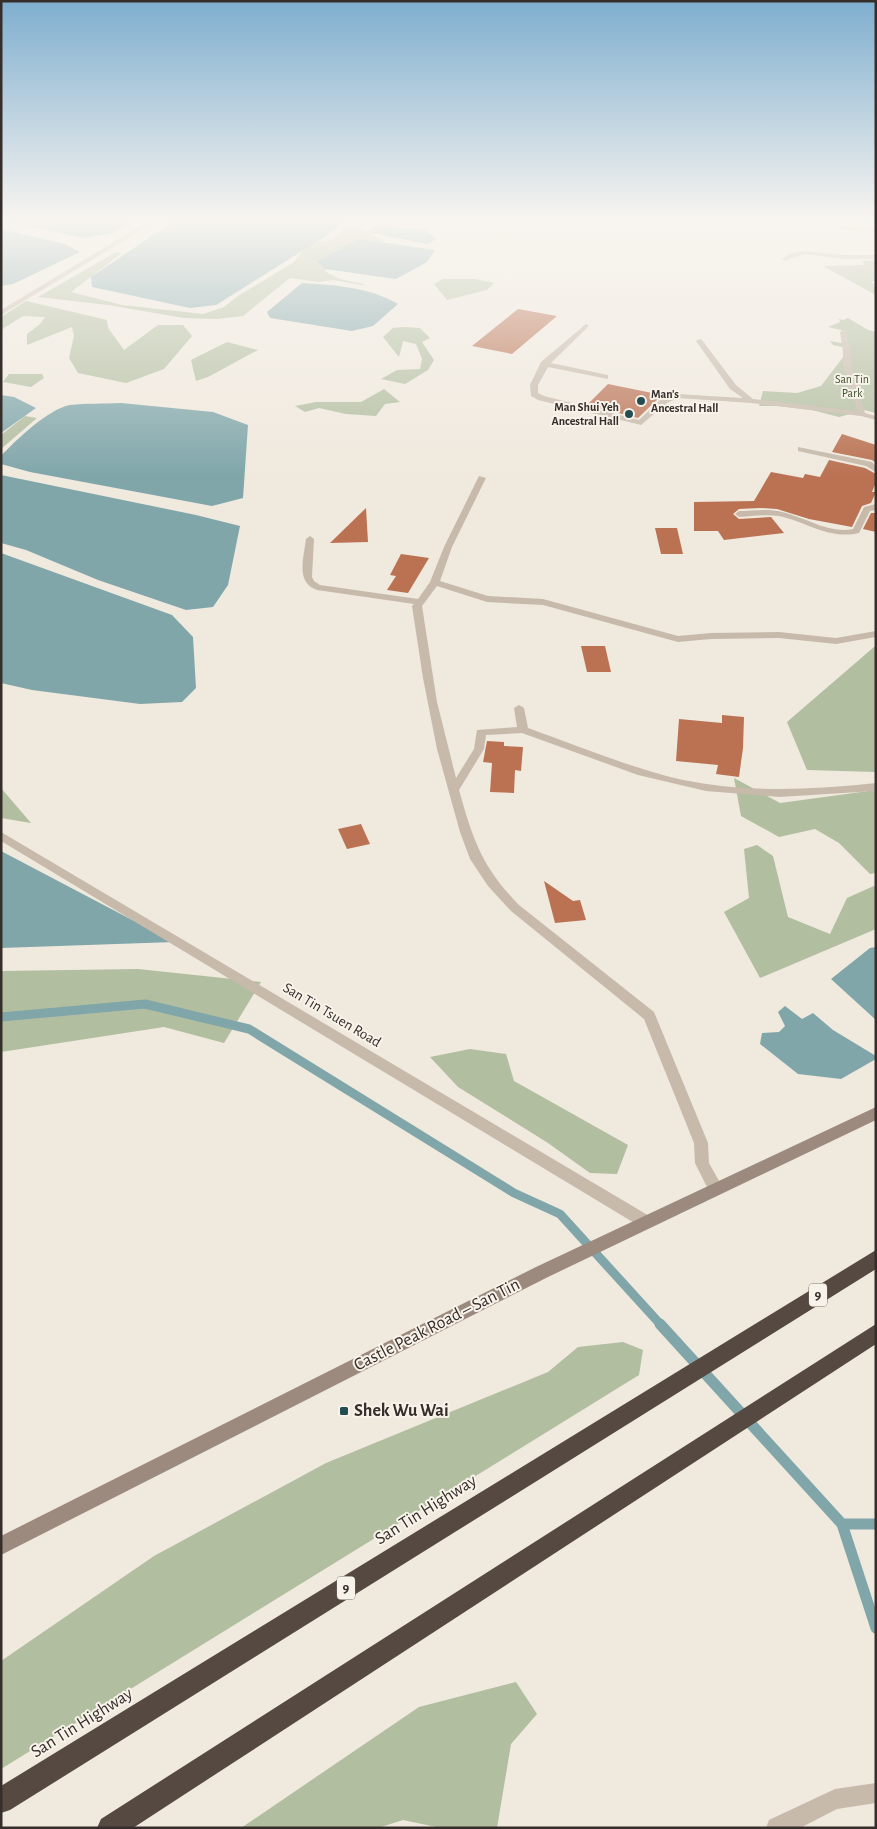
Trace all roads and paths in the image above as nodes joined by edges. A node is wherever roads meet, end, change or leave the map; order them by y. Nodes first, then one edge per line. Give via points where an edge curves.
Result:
1 (17, 304) edge
2 (1, 314) edge
3 (586, 326) dead end
4 (843, 332) dead end
5 (700, 341) dead end
6 (544, 364) junction
7 (605, 378) dead end
8 (751, 400) junction
9 (862, 414) junction
10 (876, 418) edge
11 (801, 449) dead end
12 (876, 470) edge
13 (482, 478) dead end
14 (876, 507) edge
15 (739, 514) dead end
16 (310, 539) dead end
17 (435, 582) junction
18 (420, 602) junction
19 (876, 634) edge
20 (519, 708) dead end
21 (523, 730) junction
22 (876, 787) edge
23 (453, 791) junction
24 (1, 836) edge
25 (876, 1113) edge
26 (715, 1188) junction
27 (646, 1222) junction
28 (876, 1259) edge
29 (876, 1333) edge
30 (1, 1546) edge
31 (876, 1793) edge
32 (1, 1801) edge
33 (110, 1828) edge
34 (777, 1828) edge

1 - 2 street
3 - 6 street
4 - 9 street via 847,366
5 - 8 street via 734,387
6 - 7 street
6 - 8 street via 534,389 537,396 641,423 670,398
8 - 9 street
9 - 10 street
11 - 12 street via 869,464
13 - 17 street via 448,547
14 - 15 street via 867,509 856,531 848,533 781,514
16 - 18 street via 306,577 310,584
17 - 18 street
17 - 19 street via 487,599 543,602 678,639 779,635 836,642
18 - 23 street via 417,606 422,653 441,750
20 - 21 street
21 - 22 street via 642,772 700,787 774,793
21 - 23 street via 480,732 479,749
23 - 26 street via 470,846 496,888 515,908 649,1016 702,1143 702,1163
24 - 27 street, San Tin Tsuen Road
25 - 26 main road, Castle Peak Road – San Tin
26 - 27 main road, Castle Peak Road – San Tin
27 - 30 main road, Castle Peak Road – San Tin
28 - 32 highway, San Tin Highway / 9
29 - 33 highway
31 - 34 street via 835,1799

